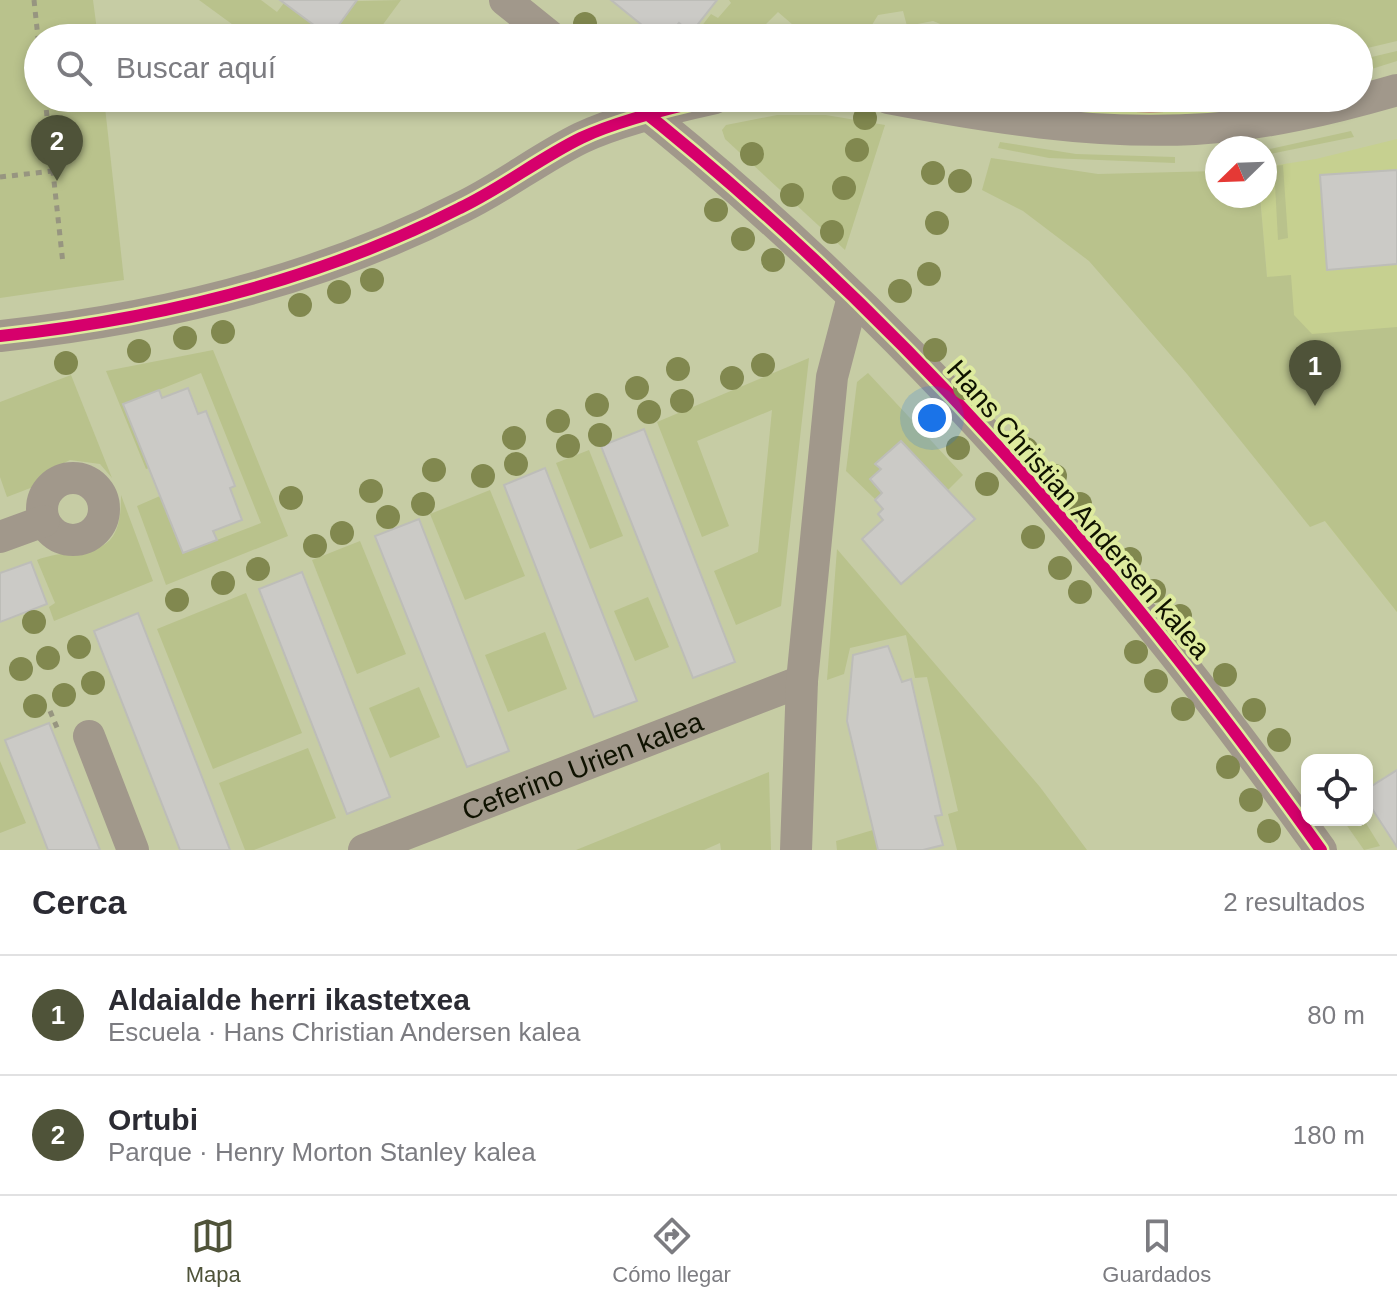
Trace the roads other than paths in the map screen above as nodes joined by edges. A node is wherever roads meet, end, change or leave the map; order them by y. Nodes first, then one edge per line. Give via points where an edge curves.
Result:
1 (505, 0) edge
2 (535, 24) edge
3 (1397, 90) edge
4 (1373, 96) edge
5 (630, 112) edge
6 (645, 112) edge
7 (966, 112) edge
8 (1310, 112) edge
9 (853, 297) junction
10 (0, 336) edge
11 (44, 521) dead end
12 (0, 537) edge
13 (802, 681) junction
14 (89, 736) dead end
15 (133, 850) edge
16 (364, 850) edge
17 (796, 850) edge
18 (1321, 850) edge

1 - 2 street
3 - 4 street
5 - 10 street via 460,209 362,251 265,284 135,318
6 - 9 street, Hans Christian Andersen kalea
7 - 8 street via 1167,129
9 - 13 street via 832,377
9 - 18 street, Hans Christian Andersen kalea via 942,386 1105,569 1198,681
11 - 12 street
13 - 16 street, Ceferino Urien kalea
13 - 17 street
14 - 15 street

